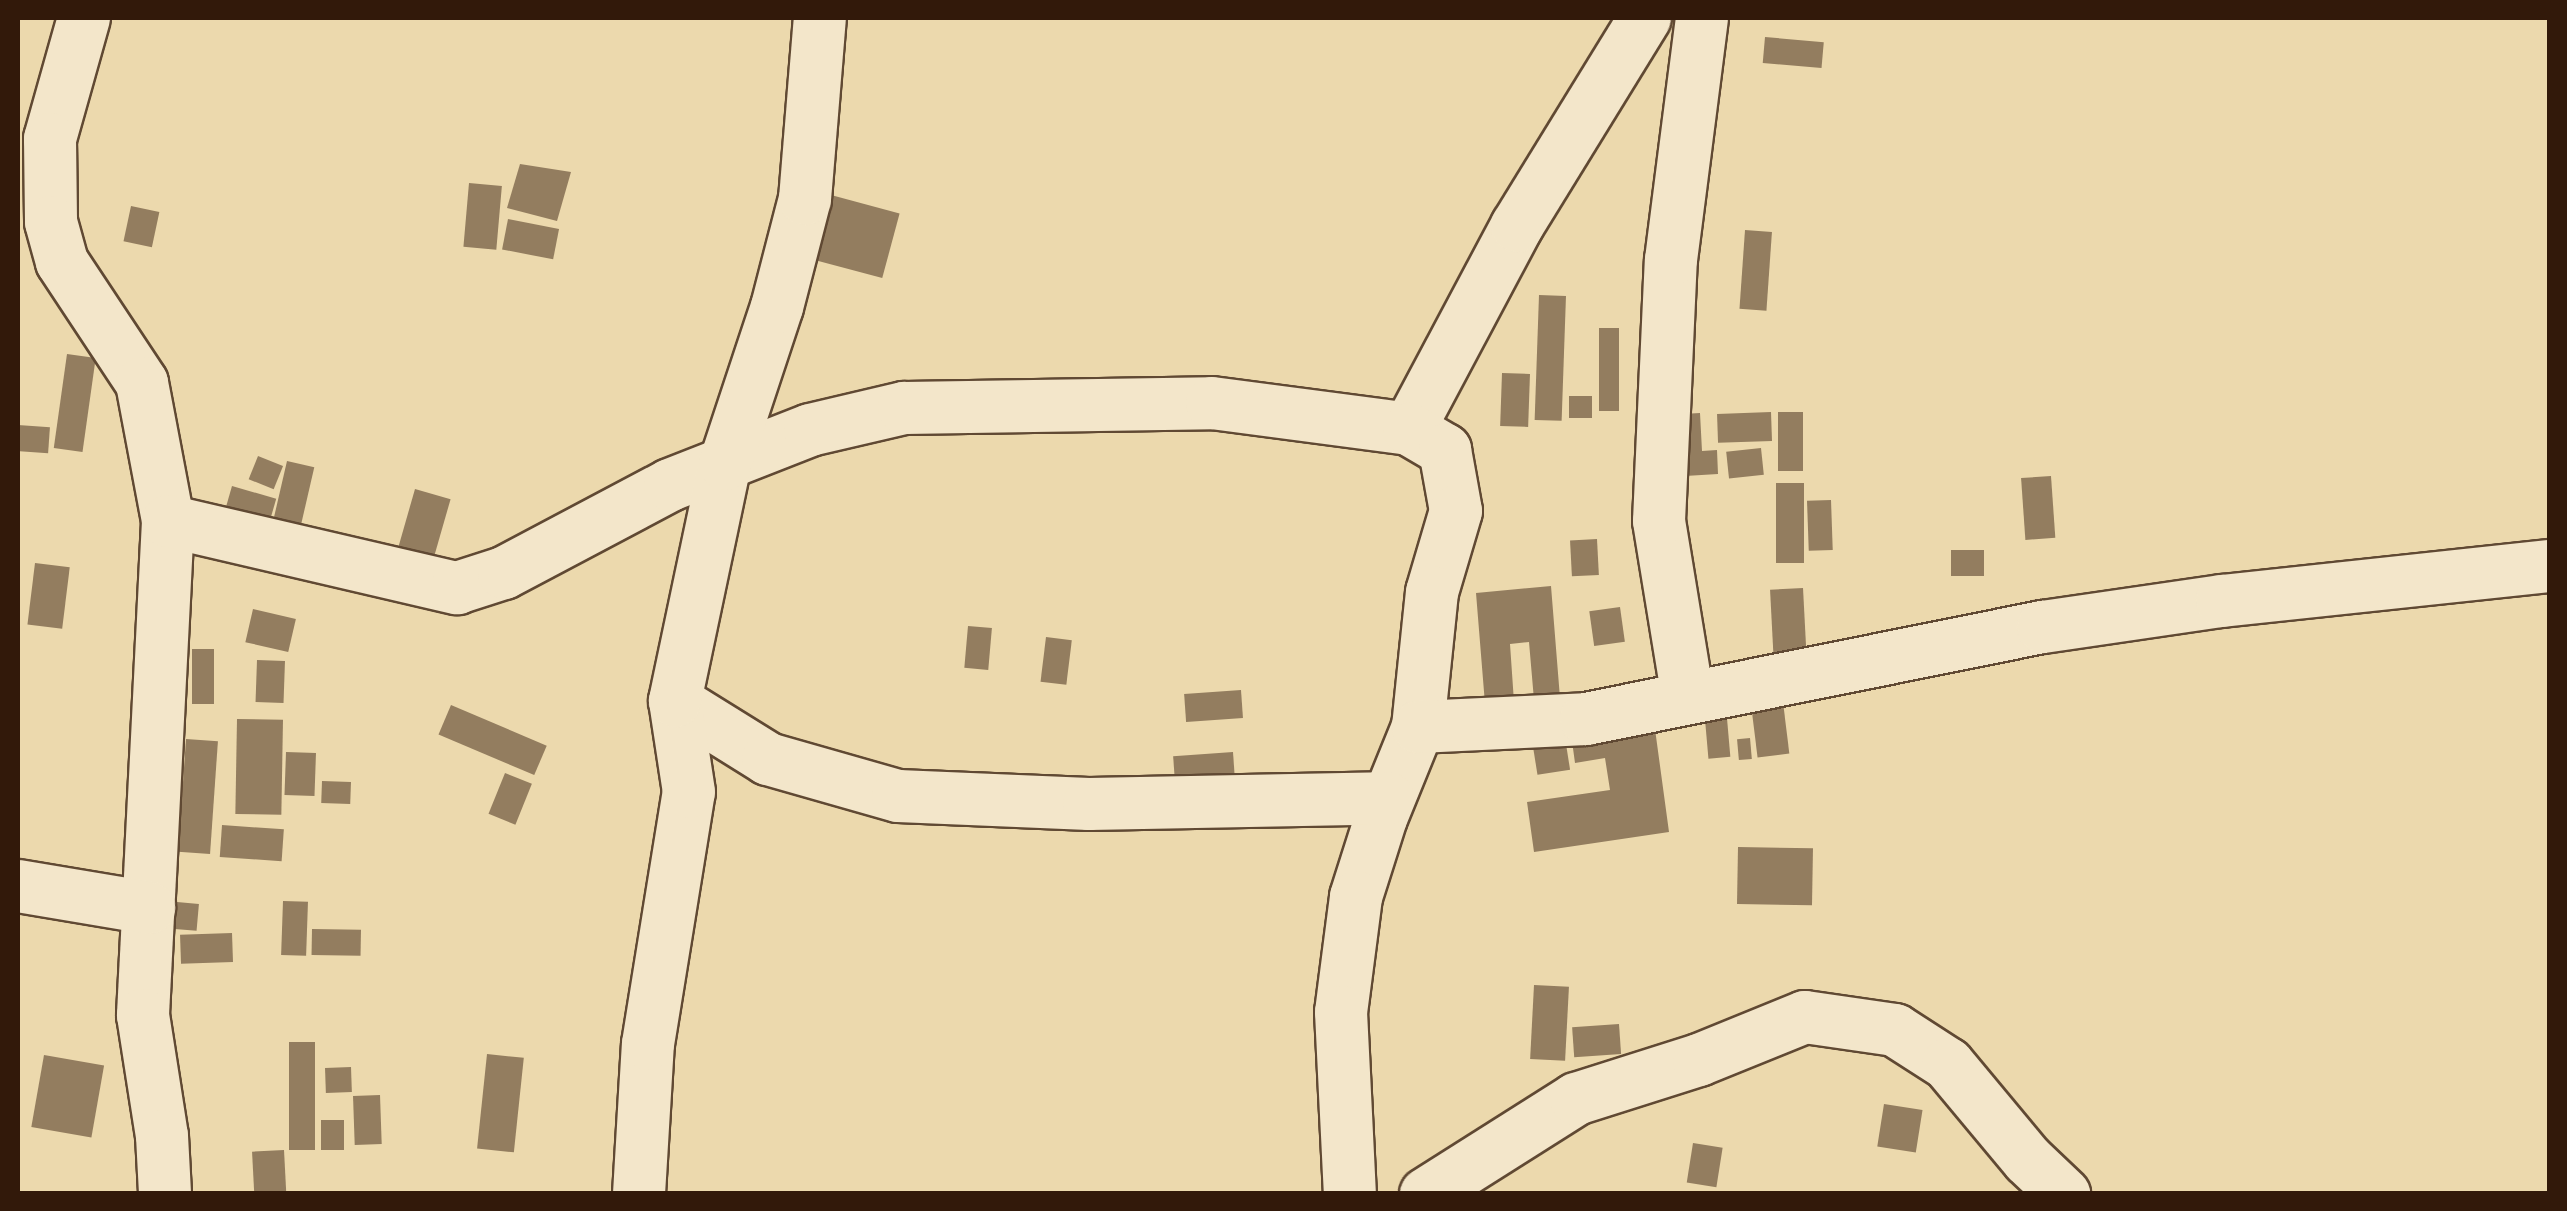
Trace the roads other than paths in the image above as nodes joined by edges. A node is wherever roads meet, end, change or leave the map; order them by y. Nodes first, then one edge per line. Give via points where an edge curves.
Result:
1 (84, 18) edge
2 (820, 18) edge
3 (1644, 18) edge
4 (1702, 18) edge
5 (1409, 429) junction
6 (724, 464) junction
7 (168, 521) junction
8 (2550, 566) edge
9 (1688, 698) junction
10 (675, 701) junction
11 (1418, 728) junction
12 (1388, 798) junction
13 (18, 886) edge
14 (149, 908) junction
15 (165, 1194) edge
16 (638, 1194) edge
17 (1350, 1194) edge
18 (1426, 1194) edge
19 (2064, 1194) edge

1 - 7 street via 50,139 51,222 62,262 142,383
2 - 6 street via 805,199
3 - 5 street via 1517,226
4 - 9 street via 1671,260 1659,521
5 - 6 street via 1212,403 904,408 810,430
5 - 11 street via 1445,450 1456,512 1432,592
6 - 7 street via 670,485 504,574 457,588
6 - 10 street
7 - 14 street
8 - 9 street via 2044,627
9 - 11 street via 1586,719
10 - 12 street via 768,760 898,796 1089,804
10 - 16 street via 689,792 648,1044
11 - 12 street
12 - 17 street via 1356,897 1341,1012
13 - 14 street
14 - 15 street via 143,1015
18 - 19 street via 1576,1099 1805,1017 1894,1030 1948,1064

